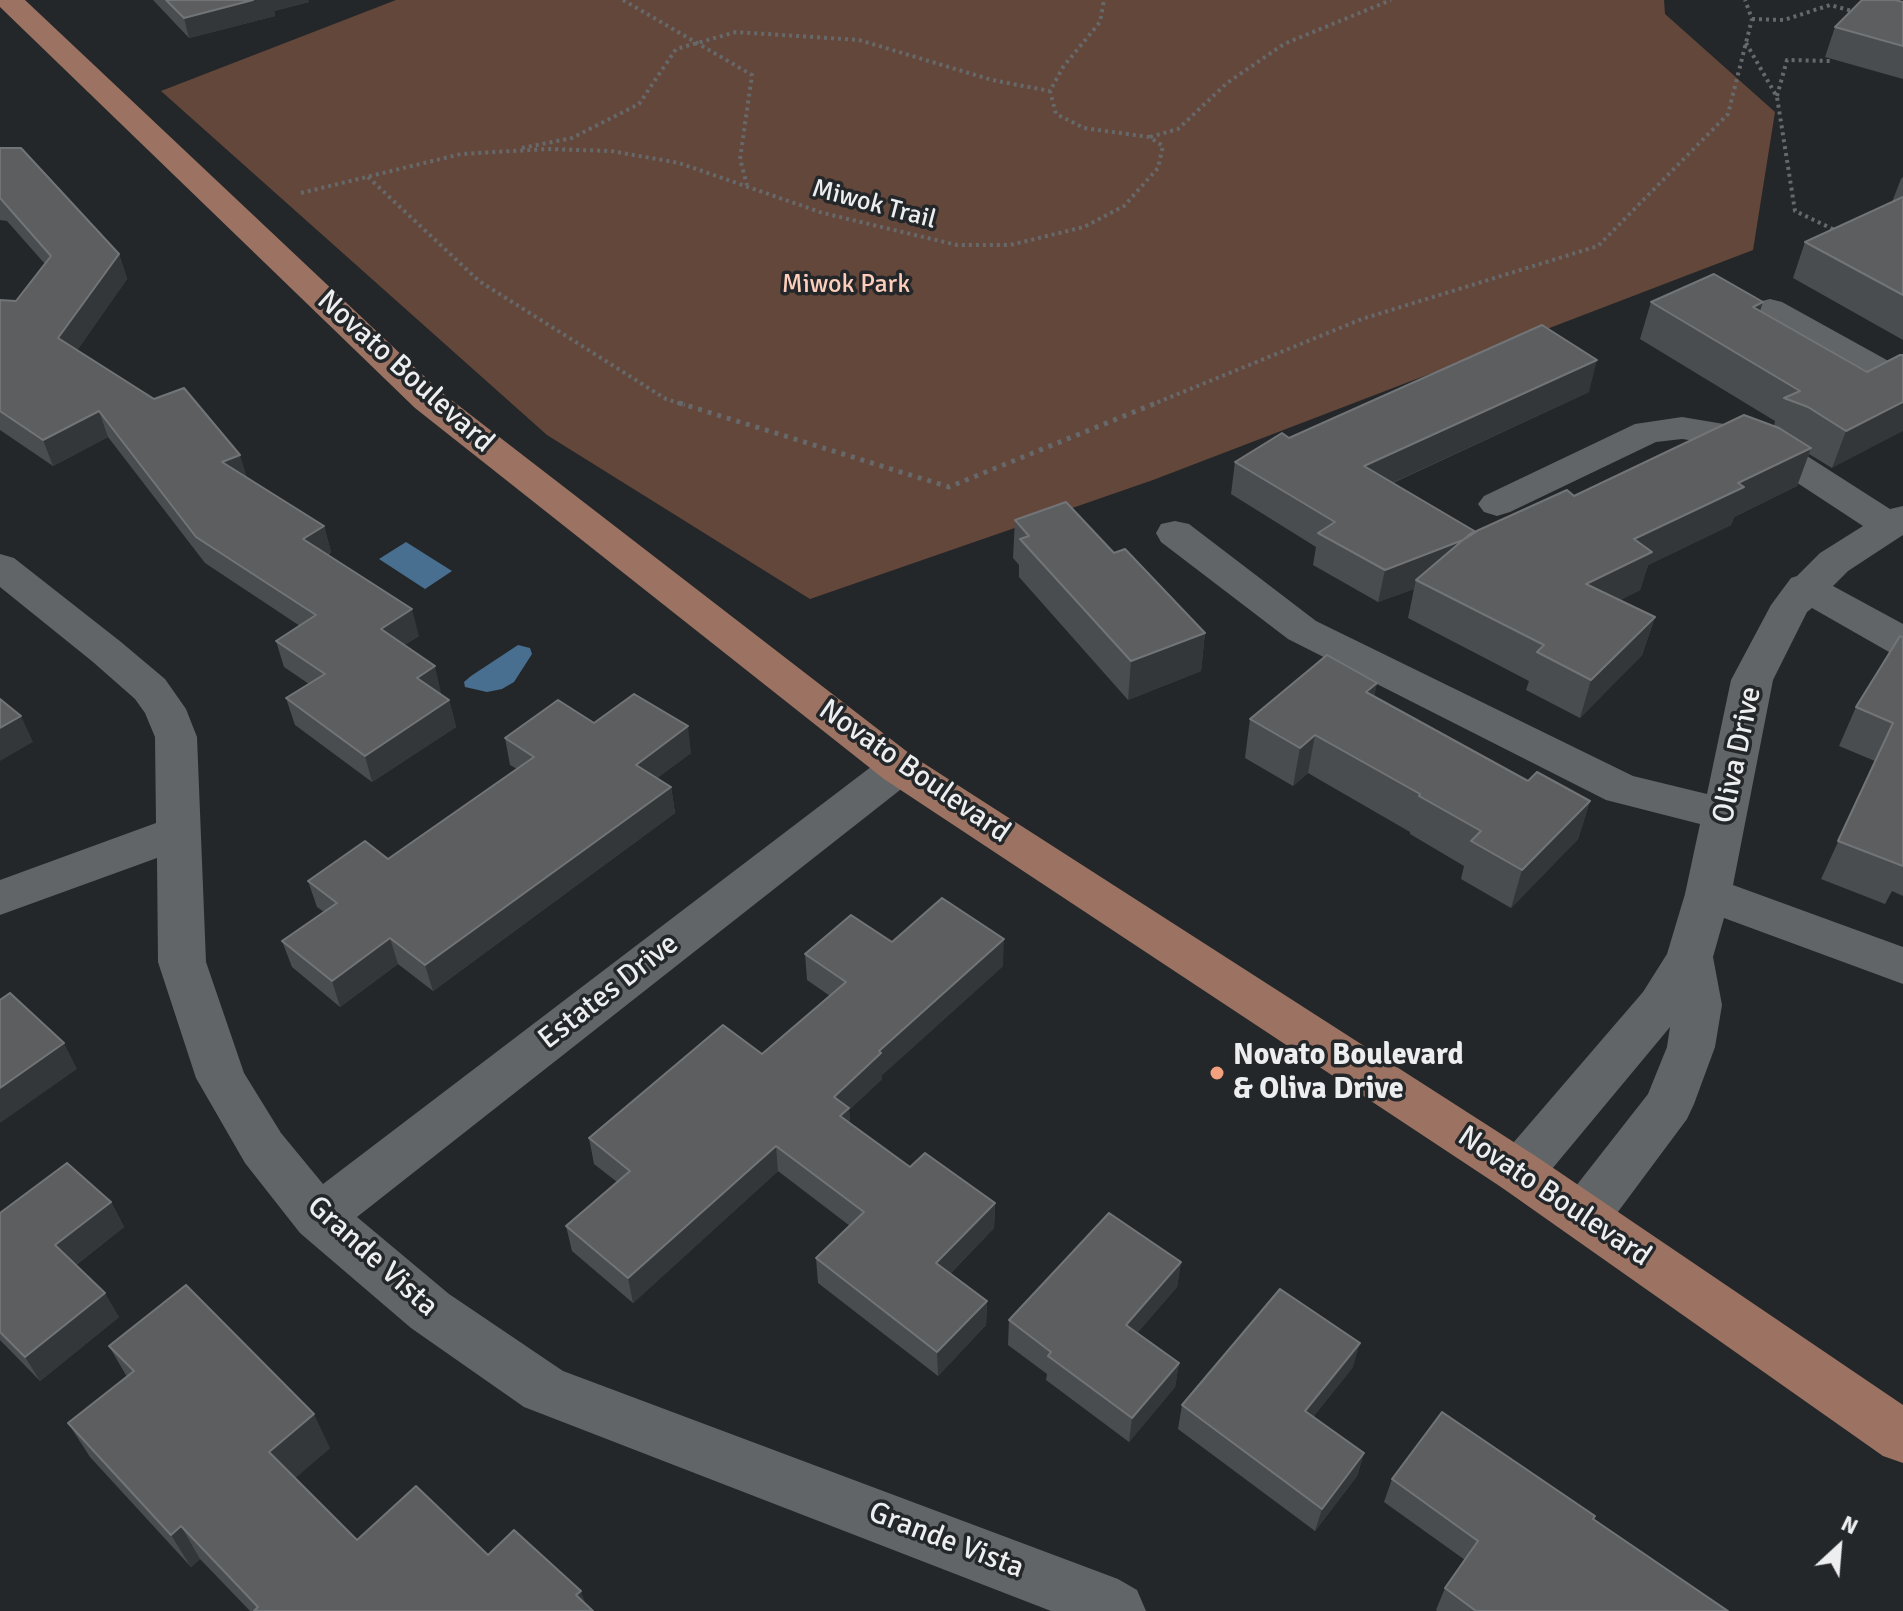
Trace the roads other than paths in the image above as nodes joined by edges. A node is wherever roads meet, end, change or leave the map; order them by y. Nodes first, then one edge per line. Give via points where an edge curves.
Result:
1 (9, 0) edge
2 (1770, 309) dead end
3 (1903, 383) edge
4 (1497, 504) dead end
5 (1896, 521) edge
6 (1175, 533) dead end
7 (0, 567) edge
8 (1805, 587) junction
9 (1903, 642) edge
10 (899, 768) junction
11 (1726, 815) junction
12 (177, 833) junction
13 (1708, 894) junction
14 (0, 898) edge
15 (1689, 957) junction
16 (1903, 966) edge
17 (1519, 1172) junction
18 (1584, 1216) junction
19 (319, 1217) junction
20 (1903, 1437) edge
21 (1116, 1611) edge

1 - 10 main road, Novato Boulevard via 428,400
2 - 3 street
4 - 5 street via 1648,432 1682,428 1723,434 1780,455
5 - 8 street, Oliva Drive
6 - 11 street via 1302,630 1621,789
7 - 12 street, Grande Vista via 150,689 165,709 176,737
8 - 9 street
8 - 11 street, Oliva Drive via 1752,680
10 - 17 main road, Novato Boulevard
10 - 19 street, Estates Drive
11 - 13 street, Oliva Drive
12 - 14 street
12 - 19 street, Grande Vista via 182,962 221,1078 263,1148
13 - 15 street, Oliva Drive
13 - 16 street
15 - 17 street, Oliva Drive via 1660,1005
15 - 18 street, Oliva Drive via 1698,1005 1691,1047 1669,1104
17 - 18 main road, Novato Boulevard
18 - 20 main road, Novato Boulevard
19 - 21 street, Grande Vista via 430,1311 544,1389 950,1542

